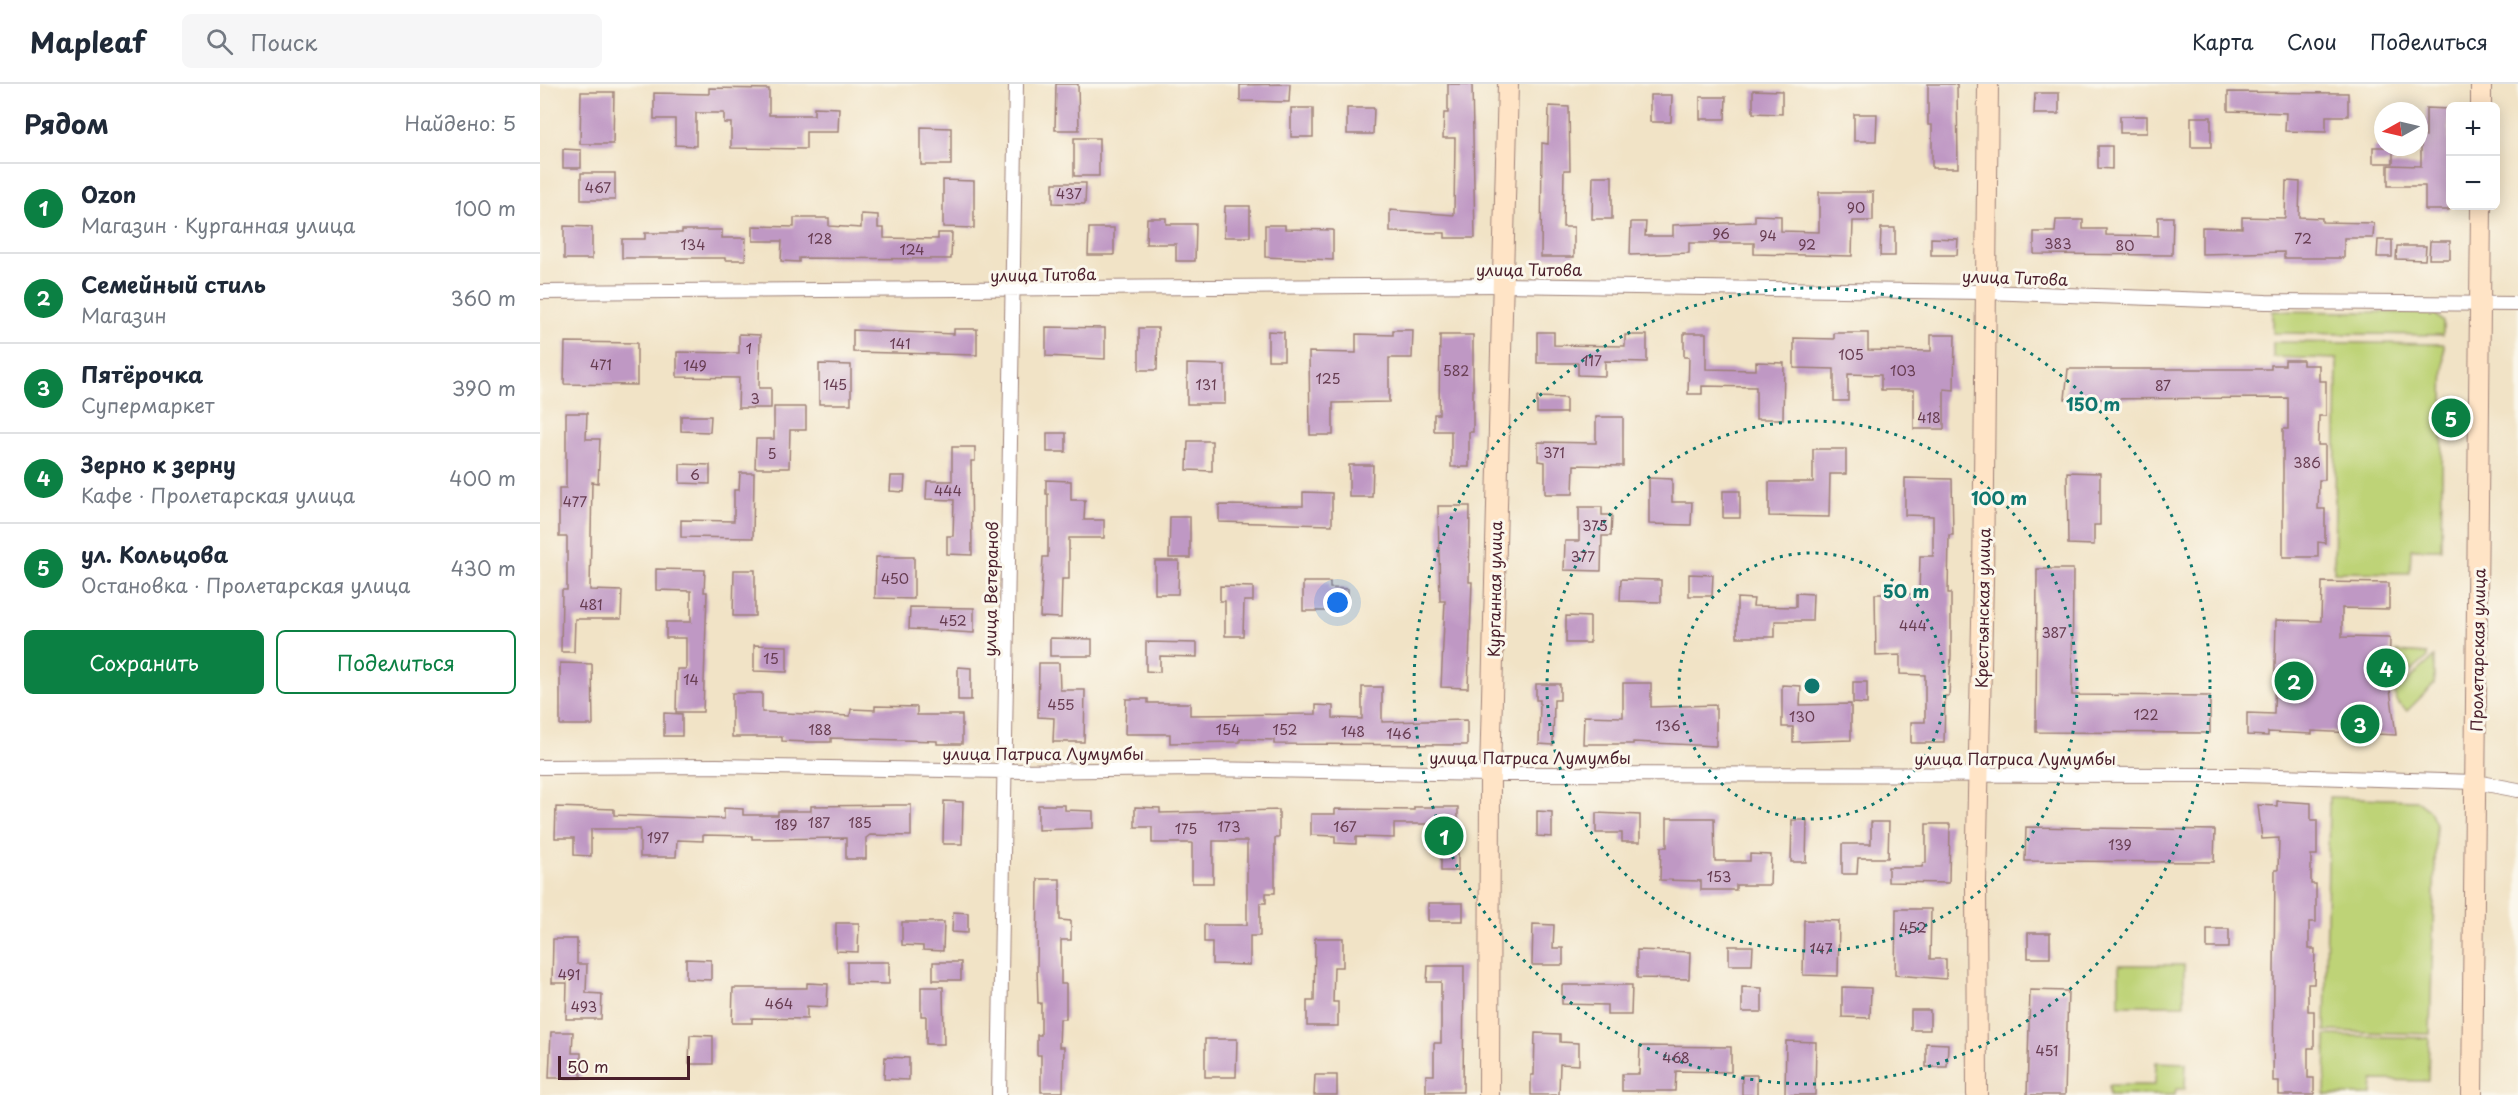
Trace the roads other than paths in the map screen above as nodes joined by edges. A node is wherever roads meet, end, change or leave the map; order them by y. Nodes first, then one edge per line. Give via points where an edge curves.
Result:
1 (1016, 84) edge
2 (1508, 84) edge
3 (1988, 84) edge
4 (2481, 84) edge
5 (2481, 102) edge
6 (2481, 210) edge
7 (1502, 285) junction
8 (1011, 291) junction
9 (540, 292) edge
10 (1985, 292) junction
11 (2479, 304) junction
12 (2518, 304) edge
13 (540, 767) edge
14 (1004, 771) junction
15 (1490, 774) junction
16 (1978, 774) junction
17 (2475, 782) junction
18 (2518, 790) edge
19 (999, 1095) edge
20 (1490, 1095) edge
21 (1977, 1095) edge
22 (2472, 1095) edge

1 - 8 street, улица Ветеранов
2 - 7 street, Курганная улица
3 - 10 street, Крестьянская улица
4 - 5 street
6 - 11 street, Пролетарская улица
7 - 8 street, улица Титова
7 - 10 street, улица Титова
7 - 15 street, Курганная улица
8 - 9 street, улица Титова
8 - 14 street, улица Ветеранов
10 - 11 street, улица Титова via 2266,302
10 - 16 street, Крестьянская улица
11 - 12 street, улица Титова
11 - 17 street, Пролетарская улица
13 - 14 street, улица Патриса Лумумбы
14 - 15 street, улица Патриса Лумумбы via 1202,769
14 - 19 street, улица Ветеранов
15 - 16 street, улица Патриса Лумумбы
15 - 20 street, Курганная улица
16 - 17 street, улица Патриса Лумумбы via 2242,775
16 - 21 street, Крестьянская улица
17 - 18 street, улица Патриса Лумумбы
17 - 22 street, Пролетарская улица

